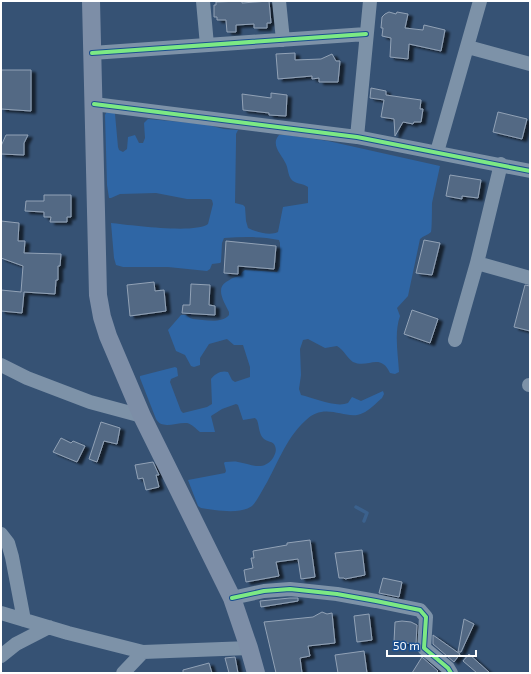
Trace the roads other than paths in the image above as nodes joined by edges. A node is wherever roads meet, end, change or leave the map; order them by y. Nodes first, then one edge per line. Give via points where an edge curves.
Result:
1 (91, 1) edge
2 (203, 1) edge
3 (279, 1) edge
4 (370, 1) edge
5 (480, 1) edge
6 (366, 34) junction
7 (283, 40) junction
8 (207, 46) junction
9 (468, 47) junction
10 (92, 54) junction
11 (530, 64) edge
12 (94, 104) junction
13 (357, 137) junction
14 (437, 152) junction
15 (501, 164) junction
16 (530, 171) edge
17 (477, 263) junction
18 (530, 278) edge
19 (455, 340) dead end
20 (1, 365) edge
21 (142, 416) junction
22 (1, 534) edge
23 (232, 598) junction
24 (1, 613) edge
25 (24, 620) junction
26 (49, 627) junction
27 (250, 648) junction
28 (143, 652) junction
29 (1, 656) edge
30 (123, 673) edge
31 (256, 673) edge
32 (451, 673) edge

1 - 10 main road
2 - 8 street
3 - 7 street
4 - 6 street
5 - 9 street
6 - 7 street
6 - 13 street
7 - 8 street
8 - 10 street
9 - 11 street
9 - 14 street
10 - 12 main road
12 - 13 street
12 - 21 main road via 98,295 108,336
13 - 14 street
14 - 15 street
15 - 16 street
15 - 17 street
17 - 18 street
17 - 19 street
20 - 21 street via 27,378 90,402
21 - 23 main road
22 - 25 street via 8,543 12,557
23 - 27 main road
23 - 32 street via 264,591 290,589 353,597 420,610 426,617 424,648
24 - 25 street
25 - 26 street
26 - 28 street
26 - 29 street via 16,644
27 - 28 street
27 - 31 main road
28 - 30 street

